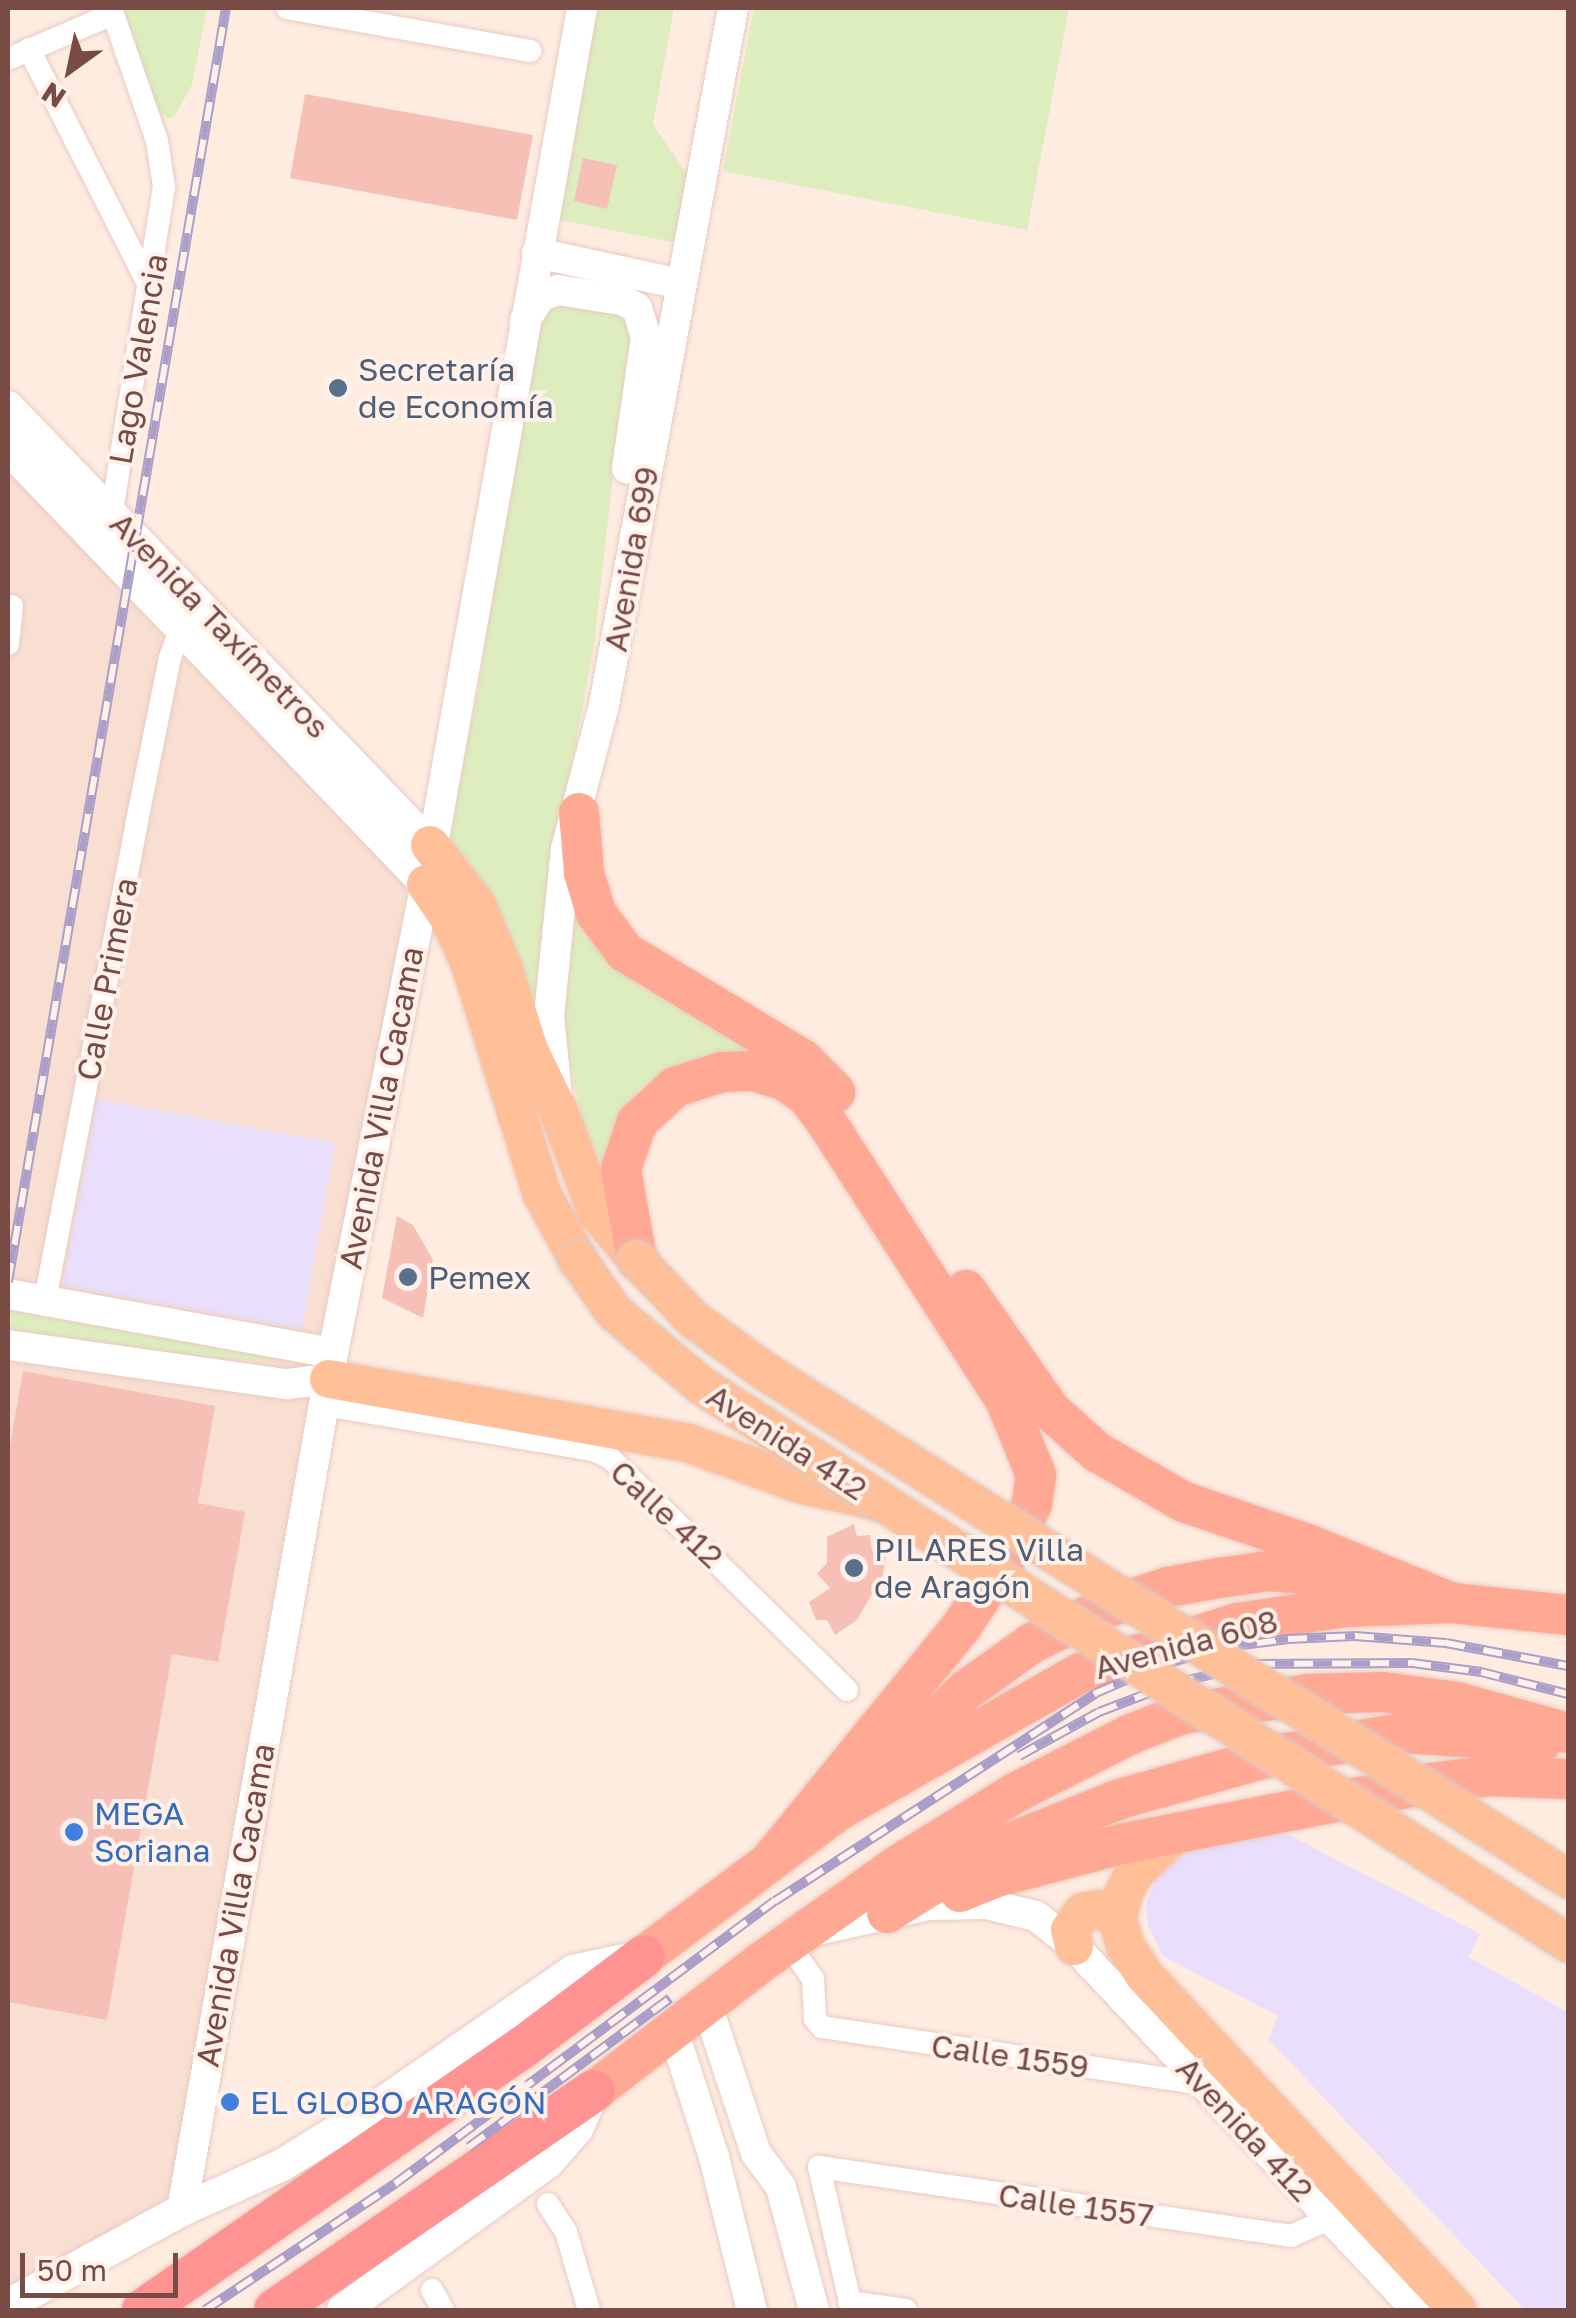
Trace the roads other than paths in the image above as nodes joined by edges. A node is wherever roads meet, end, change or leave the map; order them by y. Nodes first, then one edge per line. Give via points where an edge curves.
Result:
1 (287, 8) edge
2 (582, 8) edge
3 (733, 8) edge
4 (112, 10) edge
5 (346, 13) edge
6 (530, 51) dead end
7 (18, 54) edge
8 (537, 253) junction
9 (680, 284) junction
10 (150, 287) junction
11 (521, 330) junction
12 (8, 407) edge
13 (8, 448) edge
14 (112, 513) junction
15 (188, 612) junction
16 (616, 641) junction
17 (579, 813) junction
18 (430, 845) junction
19 (426, 884) junction
20 (560, 1112) junction
21 (638, 1260) junction
22 (8, 1294) edge
23 (46, 1300) junction
24 (8, 1346) edge
25 (328, 1379) junction
26 (876, 1500) junction
27 (1452, 1603) junction
28 (1568, 1615) edge
29 (847, 1690) dead end
30 (1568, 1733) edge
31 (1568, 1746) edge
32 (1568, 1779) edge
33 (851, 1804) junction
34 (1173, 1836) junction
35 (774, 1856) junction
36 (1568, 1879) edge
37 (929, 1904) junction
38 (887, 1913) junction
39 (1117, 1918) junction
40 (794, 1939) junction
41 (1568, 1943) edge
42 (1074, 1946) junction
43 (644, 1956) junction
44 (708, 2005) junction
45 (674, 2030) junction
46 (1203, 2084) junction
47 (594, 2092) junction
48 (756, 2153) junction
49 (714, 2157) junction
50 (548, 2204) dead end
51 (182, 2210) junction
52 (1329, 2219) junction
53 (8, 2305) edge
54 (143, 2310) edge
55 (275, 2310) edge
56 (343, 2310) edge
57 (589, 2310) edge
58 (752, 2310) edge
59 (814, 2310) edge
60 (906, 2310) edge
61 (1417, 2310) edge
62 (1457, 2310) edge

1 - 5 street
2 - 8 street, Avenida Villa Cacama
3 - 9 street, Avenida 699
4 - 7 street
4 - 10 street, Lago Valencia via 157,141 164,204
5 - 6 street
7 - 10 street
8 - 9 street
8 - 11 street, Avenida Villa Cacama
9 - 16 street, Avenida 699
10 - 14 street, Lago Valencia
11 - 16 street via 541,296 558,290 622,300 644,318 611,582
11 - 18 street, Avenida Villa Cacama
12 - 14 main road, Avenida Taxímetros
13 - 15 main road, Avenida Taxímetros
14 - 15 main road, Avenida Taxímetros
15 - 18 main road, Avenida Taxímetros
15 - 19 main road, Avenida Taxímetros
15 - 23 street, Calle Primera via 170,658
16 - 17 street, Avenida 699
17 - 20 street, Avenida 699 via 566,850 552,950 549,1016
17 - 27 highway via 596,913 625,952 802,1059 839,1095 1041,1396 1096,1452 1184,1502
18 - 19 street, Avenida Villa Cacama
18 - 20 main road, Avenida 412 via 476,904 529,1050
19 - 25 street, Avenida Villa Cacama
19 - 26 main road, Avenida 412, bridge via 470,963 542,1194 614,1312 702,1386
20 - 21 main road, Avenida 412 via 596,1212
21 - 35 highway via 621,1169 636,1122 675,1087 722,1072 754,1071 784,1080 824,1120 1005,1399 1036,1475 1024,1520 962,1626
21 - 36 main road, Avenida 412, bridge via 693,1319 766,1372
22 - 23 street
23 - 25 street
24 - 25 street via 287,1384
25 - 26 main road via 688,1442 800,1484
25 - 29 street, Calle 412 via 609,1457
25 - 51 street, Avenida Villa Cacama
26 - 41 main road, Avenida 412, bridge
27 - 28 highway, Avenida 608
27 - 33 highway, Avenida 608 via 1346,1607 1238,1623 1156,1646 1080,1674
27 - 33 highway via 1336,1574 1270,1572 1168,1586 1032,1643 964,1692
30 - 40 highway, Avenida 608 via 1458,1702 1383,1692 1236,1703 1182,1714 1015,1793
31 - 38 highway via 1402,1733 1276,1755 1120,1799 980,1855
32 - 34 highway via 1489,1776 1432,1783
33 - 35 highway
34 - 37 highway via 997,1877
34 - 39 main road via 1135,1872
35 - 43 highway
37 - 38 street, Avenida 412
37 - 42 street, Avenida 412 via 1024,1911
38 - 40 street, Avenida 412
39 - 42 main road via 1101,1909 1084,1912 1070,1930
39 - 62 main road via 1144,1976
40 - 44 highway, Avenida 608
40 - 46 street, Calle 1559 via 813,1979 817,2024
42 - 46 street, Avenida 412
43 - 51 main road via 573,1970 384,2102 282,2164
43 - 54 highway
44 - 45 highway, Avenida 608
44 - 48 street
45 - 47 highway, Avenida 608
45 - 49 street
46 - 52 street, Avenida 412
47 - 55 highway
47 - 56 main road via 576,2129 548,2162
48 - 49 street
48 - 59 street via 781,2187
49 - 58 street
50 - 57 street via 566,2232
51 - 53 main road
52 - 60 street, Calle 1557 via 1291,2236 820,2167 850,2302
52 - 61 street, Avenida 412

